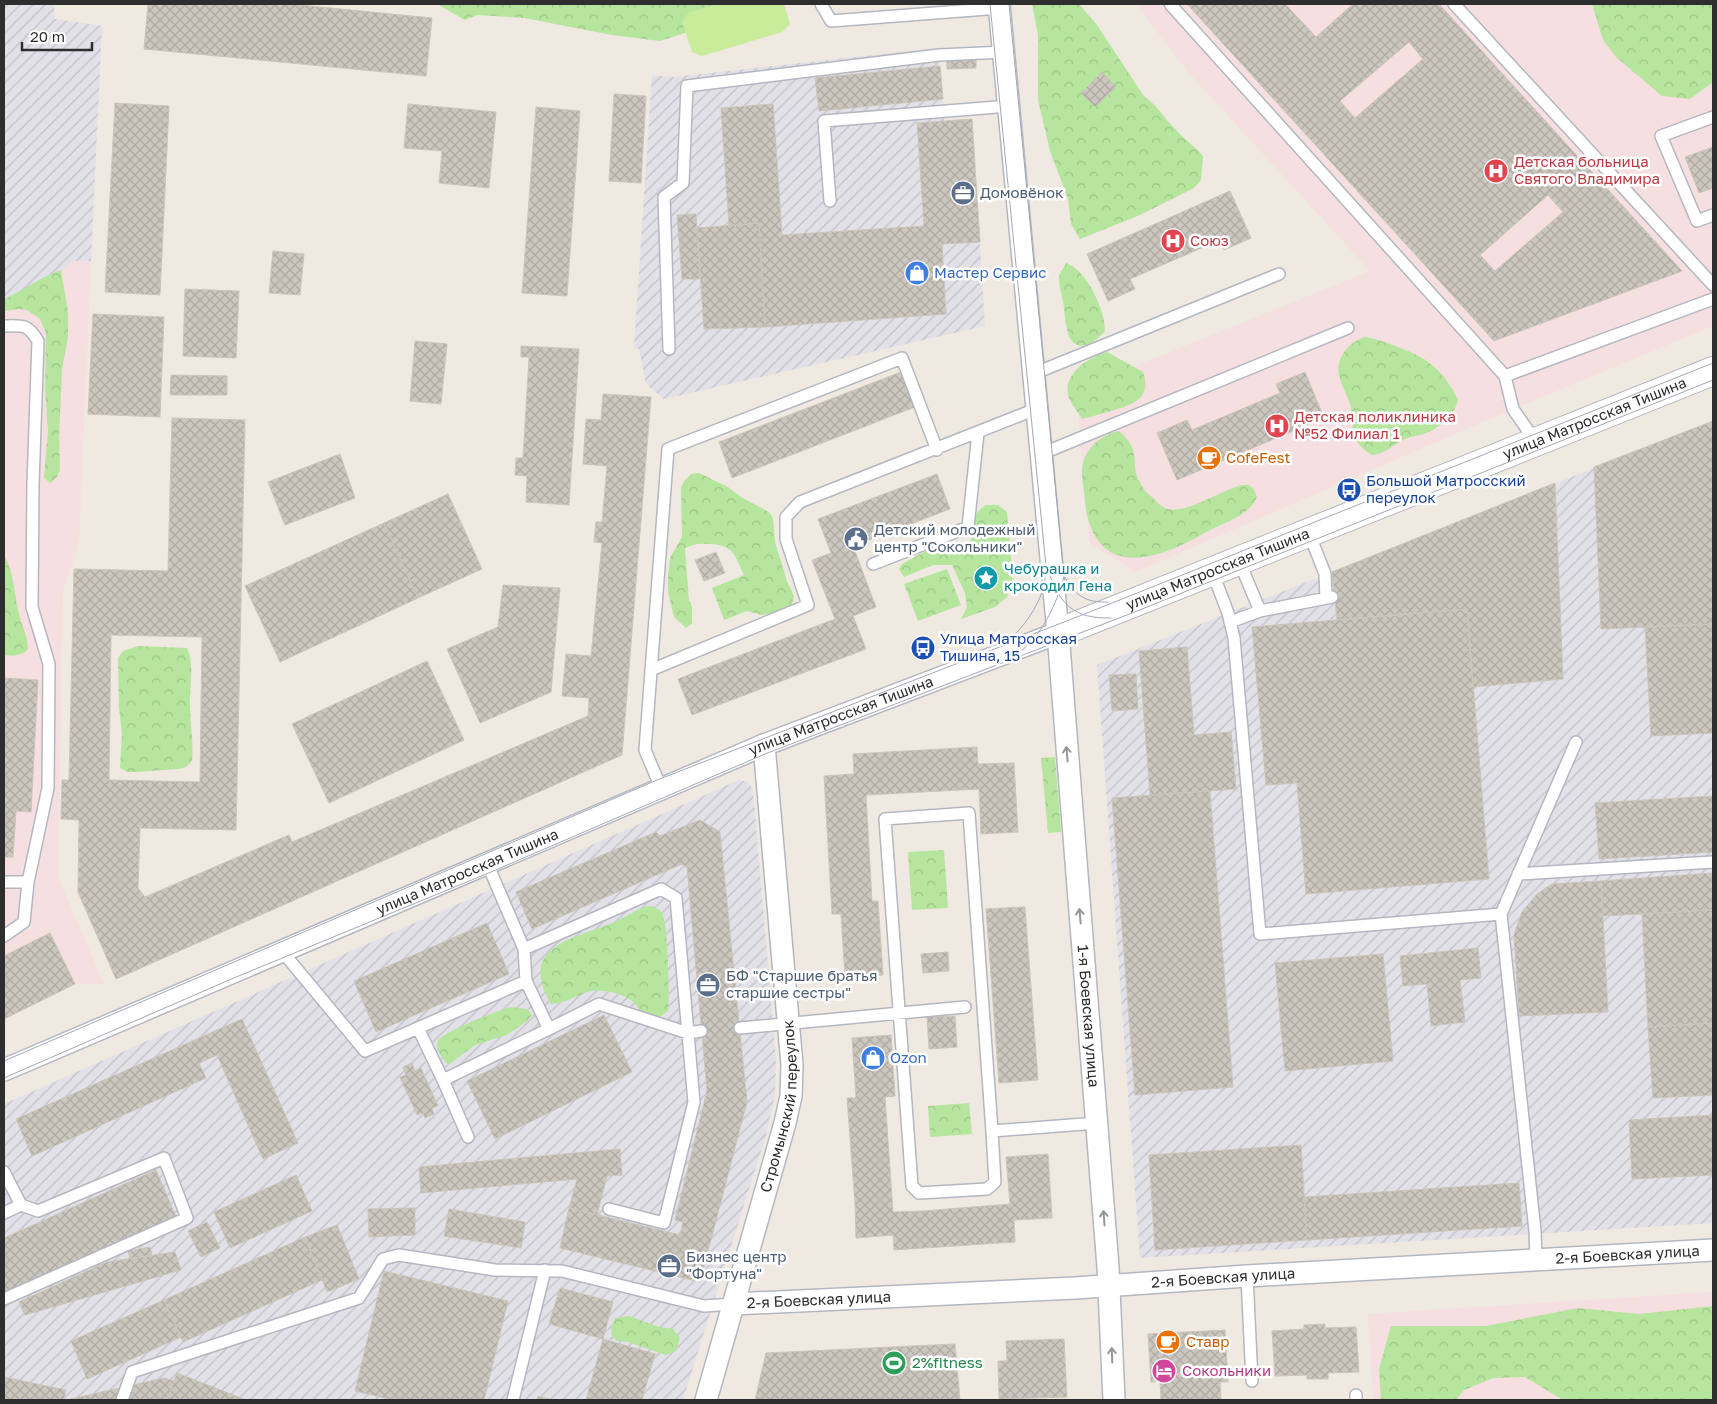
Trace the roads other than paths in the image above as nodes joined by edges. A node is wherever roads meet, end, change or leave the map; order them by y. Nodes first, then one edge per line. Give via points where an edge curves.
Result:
1 (821, 4) edge
2 (1170, 4) edge
3 (1454, 4) edge
4 (999, 6) edge
5 (1004, 52) junction
6 (1009, 106) junction
7 (1713, 117) edge
8 (830, 201) dead end
9 (1713, 215) edge
10 (1279, 274) dead end
11 (1713, 285) edge
12 (1713, 299) edge
13 (4, 326) edge
14 (1348, 328) dead end
15 (669, 349) dead end
16 (1713, 371) edge
17 (1033, 374) junction
18 (1505, 376) junction
19 (1036, 409) junction
20 (978, 433) junction
21 (1536, 442) junction
22 (936, 450) junction
23 (1041, 454) junction
24 (1309, 533) junction
25 (1239, 561) junction
26 (873, 564) dead end
27 (1212, 572) junction
28 (1260, 611) junction
29 (1230, 622) junction
30 (1058, 633) junction
31 (652, 670) junction
32 (1576, 742) dead end
33 (764, 745) junction
34 (661, 788) junction
35 (1713, 862) edge
36 (487, 863) junction
37 (1518, 874) junction
38 (4, 882) edge
39 (28, 882) junction
40 (1501, 914) junction
41 (4, 936) edge
42 (524, 949) junction
43 (281, 950) junction
44 (526, 981) junction
45 (965, 1007) dead end
46 (900, 1013) junction
47 (788, 1024) junction
48 (418, 1028) junction
49 (740, 1028) dead end
50 (549, 1029) junction
51 (702, 1032) dead end
52 (688, 1033) junction
53 (4, 1070) edge
54 (443, 1080) junction
55 (1097, 1123) junction
56 (992, 1130) junction
57 (468, 1137) dead end
58 (4, 1172) edge
59 (21, 1205) junction
60 (609, 1209) dead end
61 (4, 1213) edge
62 (1713, 1250) edge
63 (1536, 1260) junction
64 (545, 1270) junction
65 (1247, 1276) junction
66 (1109, 1285) junction
67 (4, 1299) edge
68 (733, 1304) junction
69 (1252, 1381) dead end
70 (122, 1400) edge
71 (513, 1400) edge
72 (706, 1400) edge
73 (1114, 1400) edge

1 - 4 lane via 831,21
2 - 18 lane
3 - 11 lane
4 - 5 street
5 - 6 street
5 - 15 lane via 939,55 687,86 683,184 664,197
6 - 8 lane via 824,121
6 - 17 street
7 - 9 lane via 1661,136 1698,221
10 - 17 lane
12 - 18 lane
13 - 39 lane via 20,325 32,330 38,341 32,607 49,664 48,788
14 - 23 lane
16 - 21 street, улица Матросская Тишина
17 - 19 street
18 - 21 lane via 1513,409
19 - 20 lane
19 - 23 street
20 - 22 lane
20 - 26 lane via 968,527
21 - 24 street, улица Матросская Тишина
22 - 31 lane via 800,502 786,517 786,539 808,605
22 - 31 lane via 902,358 668,449
23 - 30 street
24 - 25 street, улица Матросская Тишина
24 - 28 lane via 1325,574 1329,598
25 - 27 street, улица Матросская Тишина
25 - 28 lane
27 - 29 lane
27 - 30 street, улица Матросская Тишина
28 - 29 lane
29 - 40 lane via 1260,934
30 - 33 street, улица Матросская Тишина
55 -> 30 street, 1-я Боевская улица
31 - 34 lane via 645,750
32 - 37 lane
33 - 34 street, улица Матросская Тишина
33 - 47 street, Стромынский переулок
34 - 36 street, улица Матросская Тишина
35 - 37 lane
36 - 42 lane
36 - 43 street, улица Матросская Тишина
37 - 40 lane
38 - 39 lane
39 - 41 lane via 24,922
40 - 63 lane
42 - 44 lane
42 - 52 lane via 661,889 676,898
43 - 48 lane via 365,1051
43 - 53 street, улица Матросская Тишина
44 - 48 lane
44 - 50 lane
45 - 46 lane
46 - 47 lane
46 - 56 lane via 912,1186 919,1193 987,1189 995,1182
46 - 56 lane via 886,819 969,813
47 - 49 lane
47 - 68 street, Стромынский переулок via 792,1065 786,1123
48 - 54 lane
50 - 52 lane via 599,1004
50 - 54 lane
51 - 52 lane
52 - 60 lane via 694,1102 664,1223
54 - 57 lane
55 - 56 lane
66 -> 55 street, 1-я Боевская улица
58 - 59 lane
59 - 61 lane
59 - 67 lane via 38,1211 164,1158 188,1218
62 - 63 street, 2-я Боевская улица
63 - 65 street, 2-я Боевская улица
64 - 68 lane via 562,1271 704,1306
64 - 70 lane via 495,1270 399,1255 383,1259 359,1298 132,1372
64 - 71 lane
65 - 66 street, 2-я Боевская улица
65 - 69 lane
66 - 68 street, 2-я Боевская улица
73 -> 66 street, 1-я Боевская улица
68 - 72 street, Стромынский переулок

